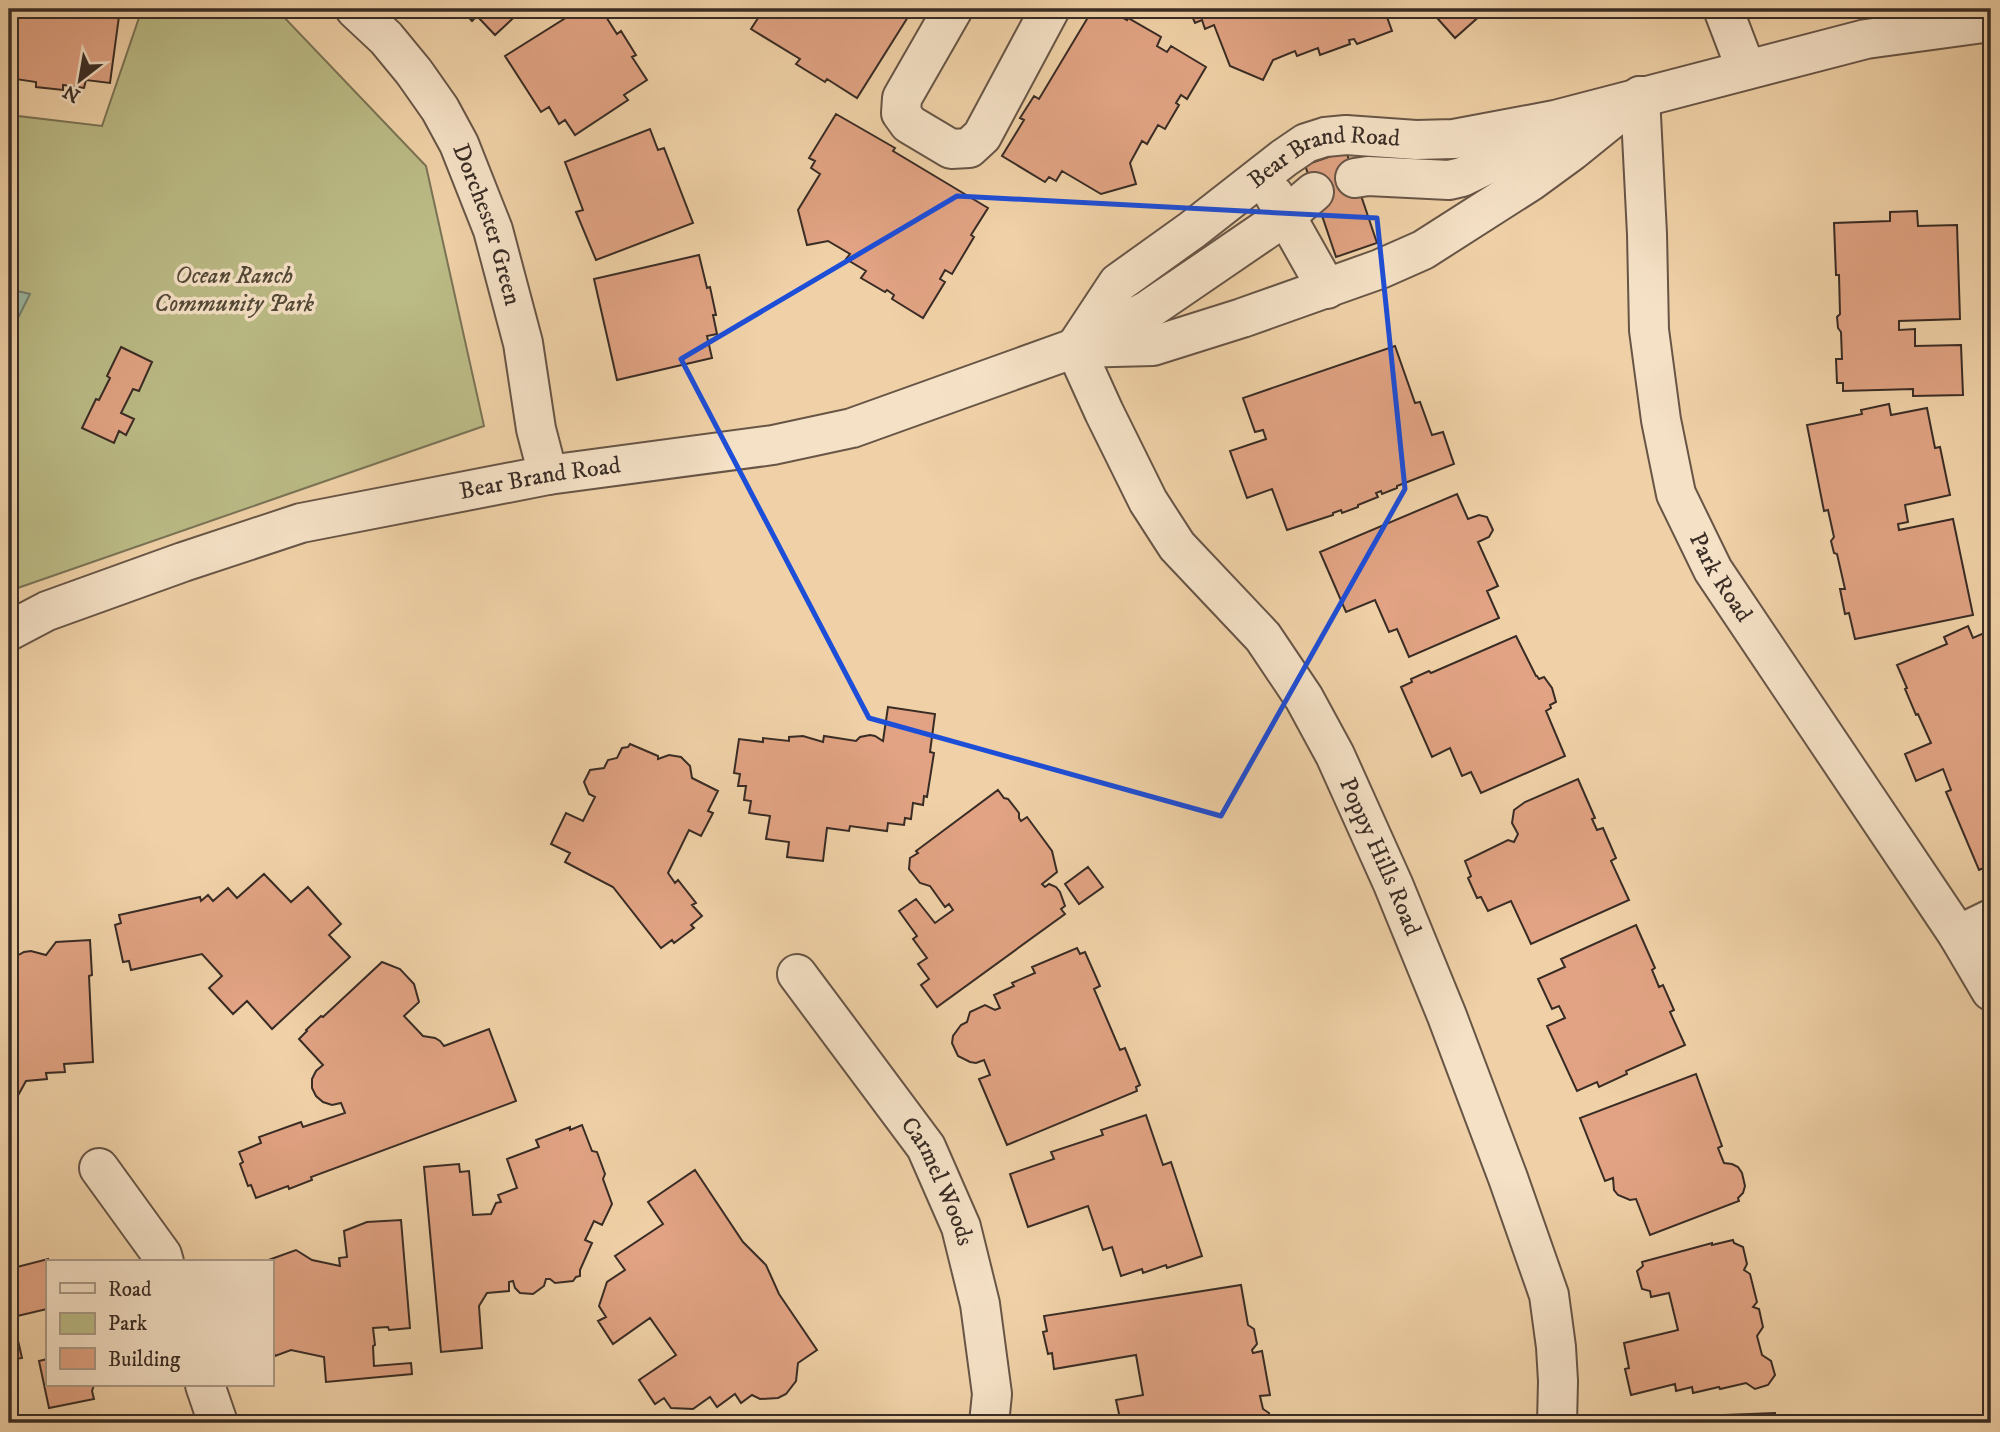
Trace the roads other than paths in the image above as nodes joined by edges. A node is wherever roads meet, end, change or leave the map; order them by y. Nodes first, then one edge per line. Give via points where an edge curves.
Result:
1 (355, 9) edge
2 (953, 9) edge
3 (1050, 9) edge
4 (1723, 9) edge
5 (1991, 22) edge
6 (1746, 69) junction
7 (1640, 96) junction
8 (1555, 120) junction
9 (1263, 175) junction
10 (1355, 178) dead end
11 (1300, 204) junction
12 (1327, 289) junction
13 (1075, 348) junction
14 (548, 475) junction
15 (9, 631) edge
16 (1975, 927) edge
17 (797, 974) dead end
18 (1991, 991) edge
19 (99, 1168) dead end
20 (163, 1260) edge
21 (205, 1386) edge
22 (218, 1423) edge
23 (989, 1423) edge
24 (1557, 1423) edge

1 - 14 street, Dorchester Green via 414,72 459,144 493,230 523,343
2 - 3 street via 902,99 901,113 909,124 951,149 969,148 982,136
4 - 6 street
5 - 6 street, Bear Brand Road via 1866,39
6 - 7 street, Bear Brand Road
7 - 8 street, Bear Brand Road
7 - 12 street, Bear Brand Road via 1531,181 1423,250
7 - 16 street, Park Road via 1649,330 1676,494 1713,570
8 - 9 street, Bear Brand Road via 1454,139 1325,137 1306,143
8 - 10 street via 1501,158 1462,177
9 - 11 street
9 - 13 street, Bear Brand Road via 1118,283
11 - 12 street
11 - 13 street via 1148,310
12 - 13 street, Bear Brand Road via 1153,346
13 - 14 street, Bear Brand Road via 852,428 773,445
13 - 24 street, Poppy Hills Road via 1148,501 1177,546 1263,637 1335,755 1447,1016 1549,1295 1557,1359
14 - 15 street, Bear Brand Road via 301,523 47,611
16 - 18 street, Park Road
17 - 23 street, Carmel Woods via 926,1147 961,1227 980,1304 992,1394
19 - 20 street
21 - 22 street

